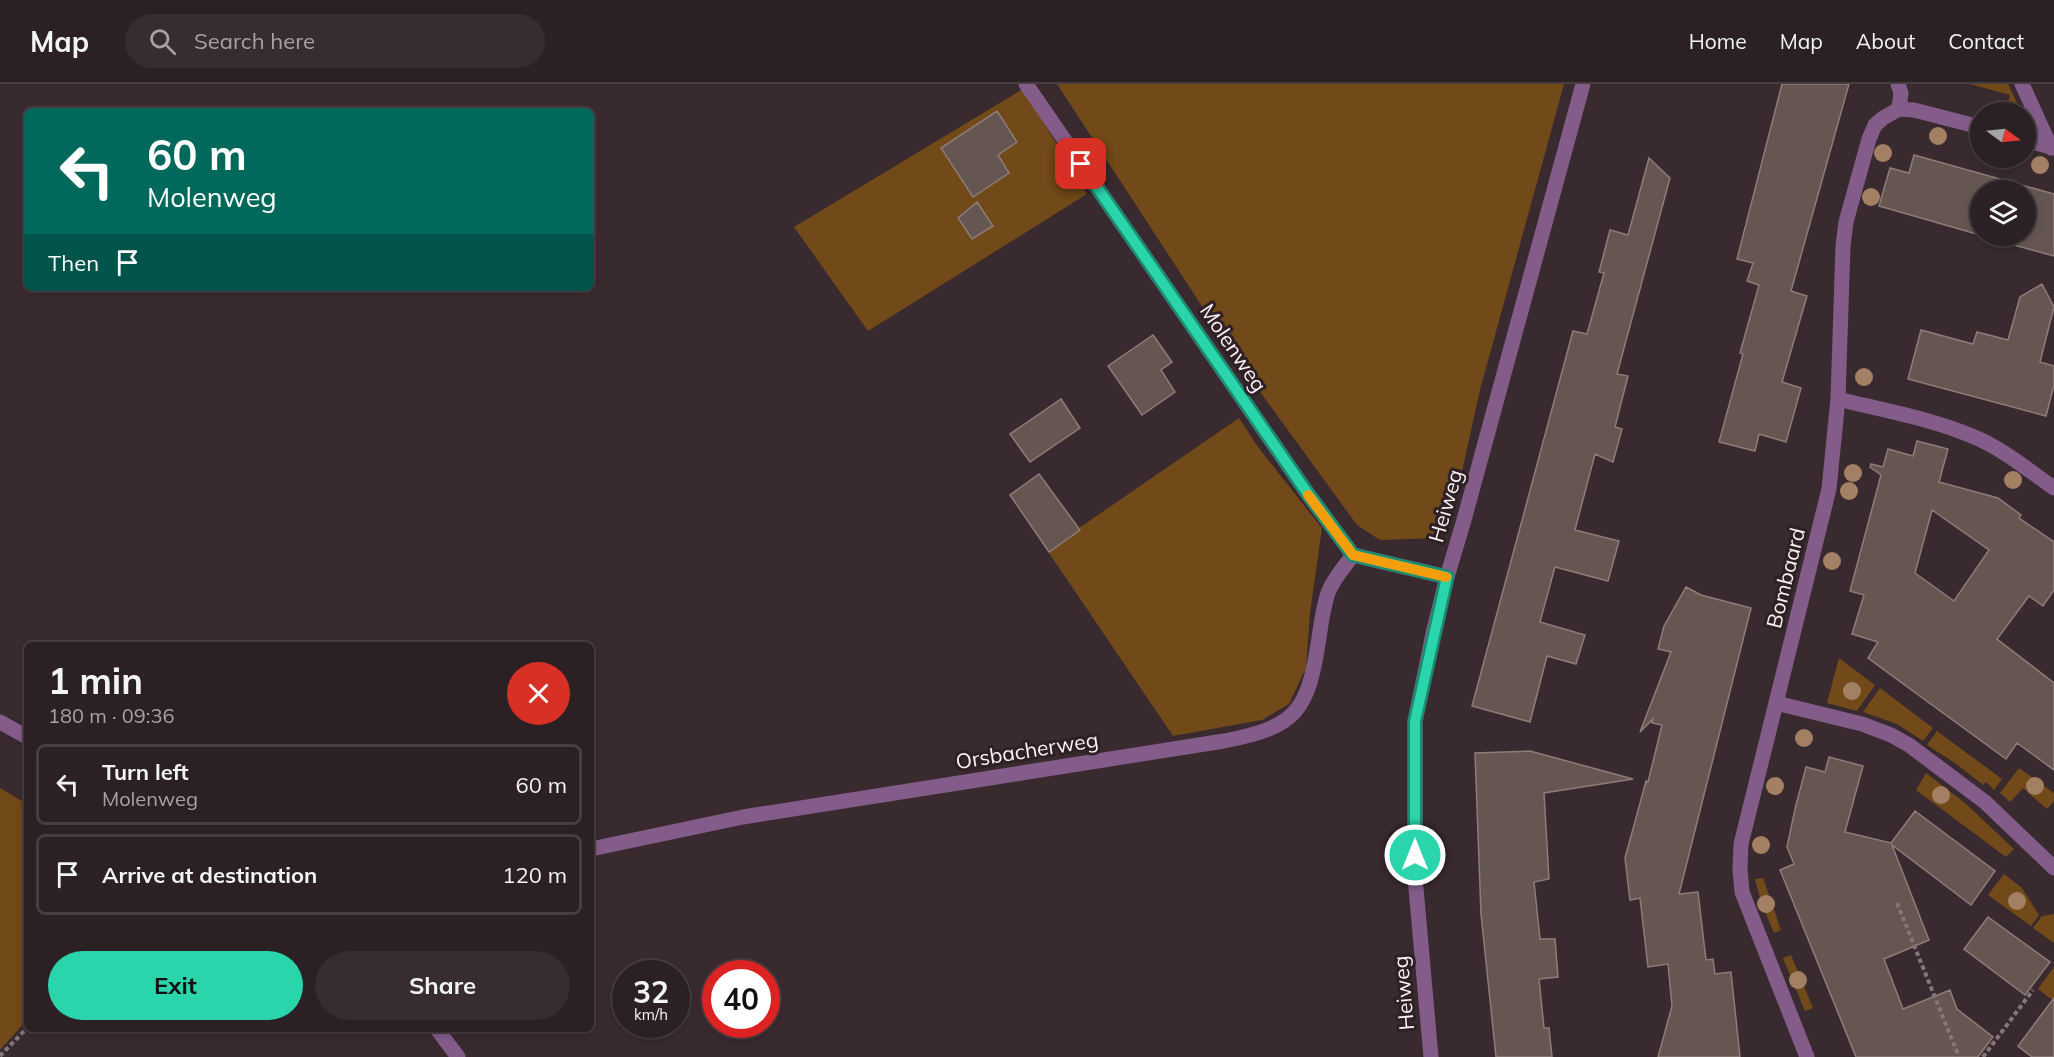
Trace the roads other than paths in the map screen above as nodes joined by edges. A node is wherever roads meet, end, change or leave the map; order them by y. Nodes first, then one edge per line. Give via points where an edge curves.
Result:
1 (1026, 84) edge
2 (1583, 84) edge
3 (1898, 84) edge
4 (2022, 84) edge
5 (1899, 109) junction
6 (1970, 125) edge
7 (2036, 143) edge
8 (2053, 148) edge
9 (1838, 399) junction
10 (2054, 488) edge
11 (1353, 555) junction
12 (1447, 577) junction
13 (1776, 703) junction
14 (0, 722) edge
15 (24, 735) edge
16 (594, 848) edge
17 (2054, 868) edge
18 (439, 1032) edge
19 (458, 1057) edge
20 (1431, 1057) edge
21 (1807, 1057) edge

1 - 11 street, Molenweg
2 - 12 street, Heiweg
3 - 5 street
4 - 8 street
5 - 6 street
5 - 9 street, Bombaard via 1875,125 1846,222
7 - 8 street
9 - 10 street via 1973,436
9 - 13 street, Bombaard via 1829,489
11 - 12 street
11 - 16 street, Orsbacherweg via 1328,592 1306,697 1286,721 1264,731 1224,741 743,817
12 - 20 street, Heiweg via 1415,721 1415,877
13 - 17 street via 1862,724 1909,745 1984,802
13 - 21 street, Bombaard via 1741,844 1740,869 1751,918
14 - 15 street
18 - 19 street

